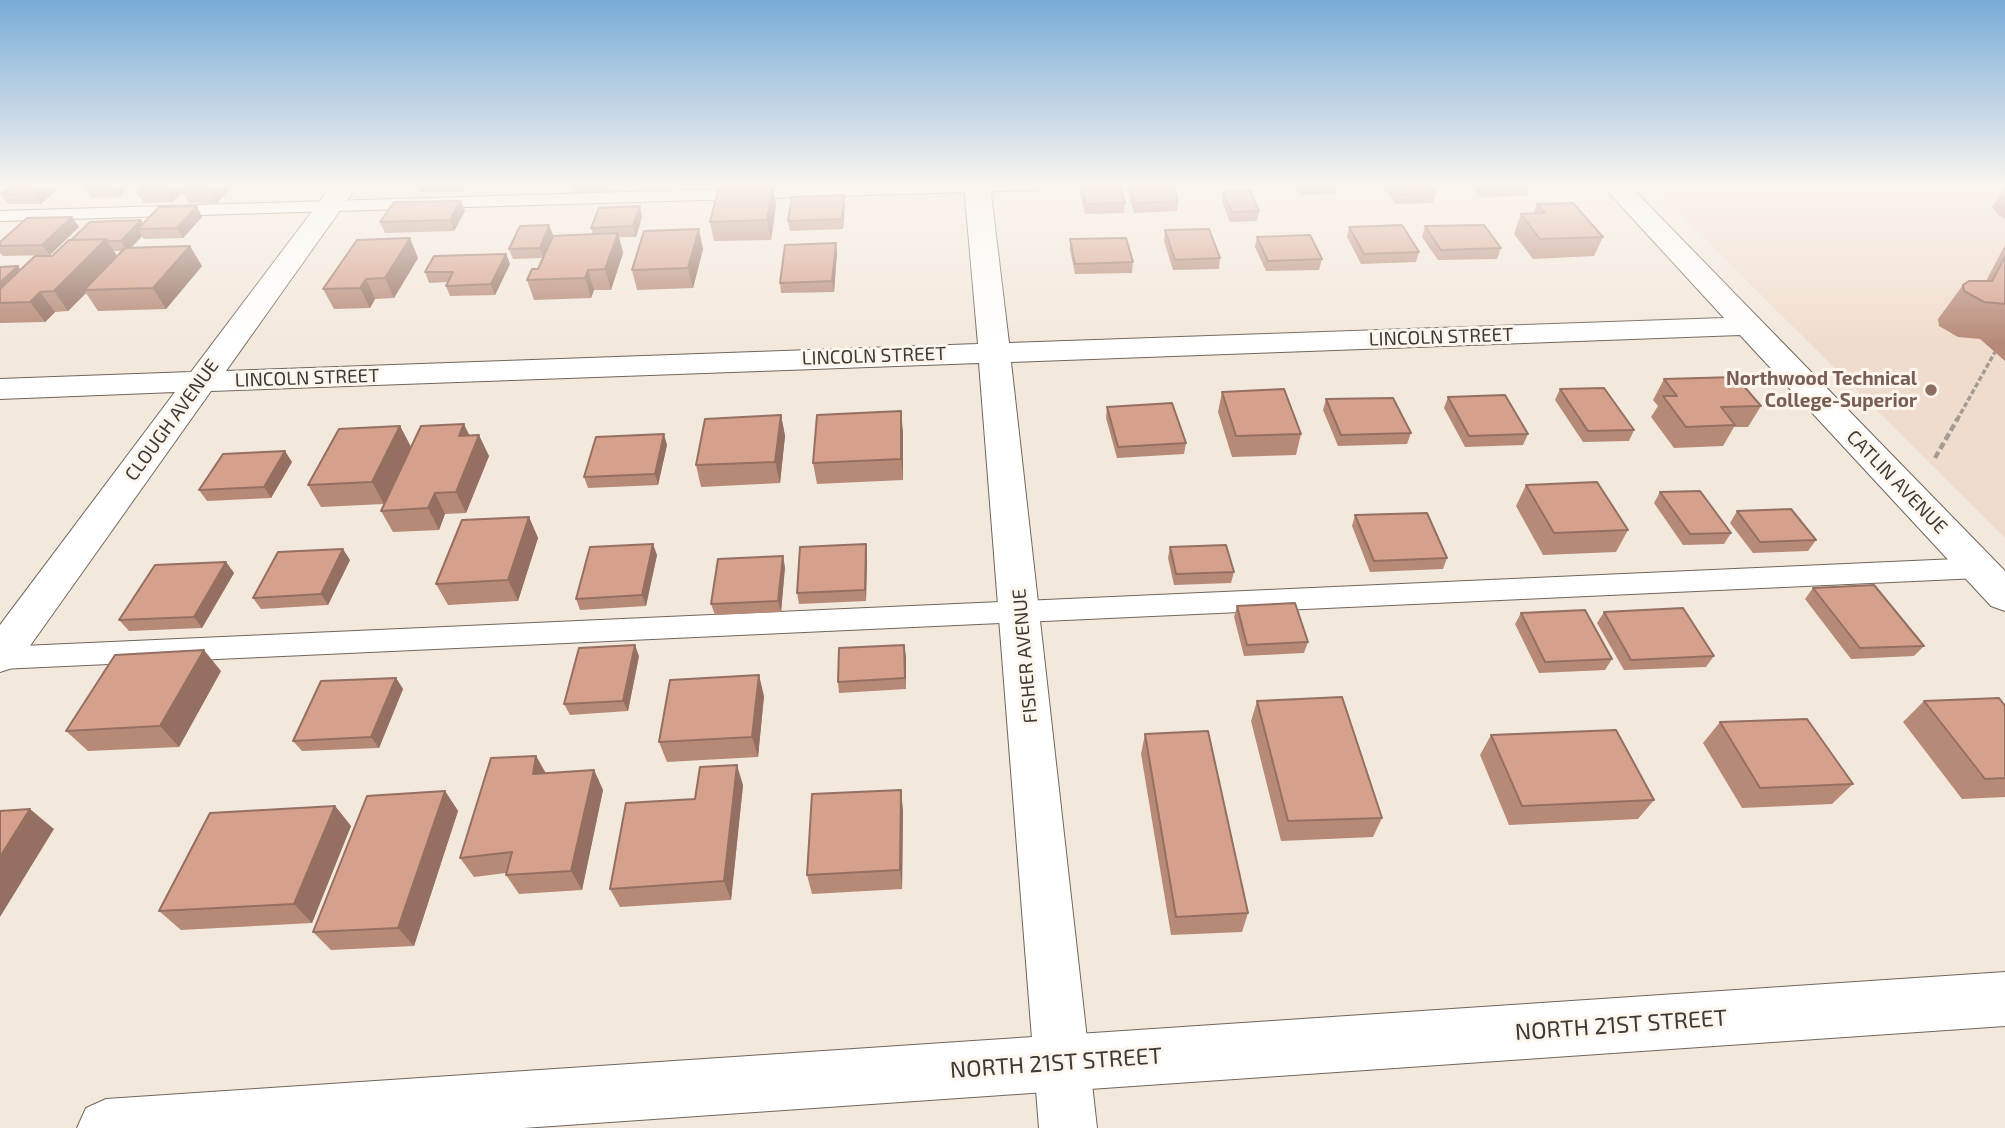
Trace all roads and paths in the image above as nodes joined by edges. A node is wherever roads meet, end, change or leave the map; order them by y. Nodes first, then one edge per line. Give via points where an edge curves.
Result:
1 (306, 238) edge
2 (982, 238) edge
3 (1665, 238) edge
4 (1748, 326) junction
5 (994, 352) junction
6 (1995, 352) dead end
7 (199, 382) junction
8 (0, 389) edge
9 (1912, 498) junction
10 (1979, 568) junction
11 (2005, 596) edge
12 (1021, 613) junction
13 (0, 657) edge
14 (2005, 999) edge
15 (1061, 1062) junction
16 (106, 1128) edge
17 (1068, 1128) edge

1 - 7 street, CLOUGH AVENUE
2 - 5 street, FISHER AVENUE
3 - 4 street, CATLIN AVENUE
4 - 5 street, LINCOLN STREET
4 - 9 street, CATLIN AVENUE
5 - 7 street, LINCOLN STREET
5 - 12 street, FISHER AVENUE
6 - 9 path
7 - 8 street, LINCOLN STREET
7 - 13 street, CLOUGH AVENUE
9 - 10 street, CATLIN AVENUE
10 - 11 street, CATLIN AVENUE
10 - 12 lane
12 - 13 lane
12 - 15 street, FISHER AVENUE
14 - 15 street, NORTH 21ST STREET
15 - 16 street, NORTH 21ST STREET
15 - 17 street, FISHER AVENUE

